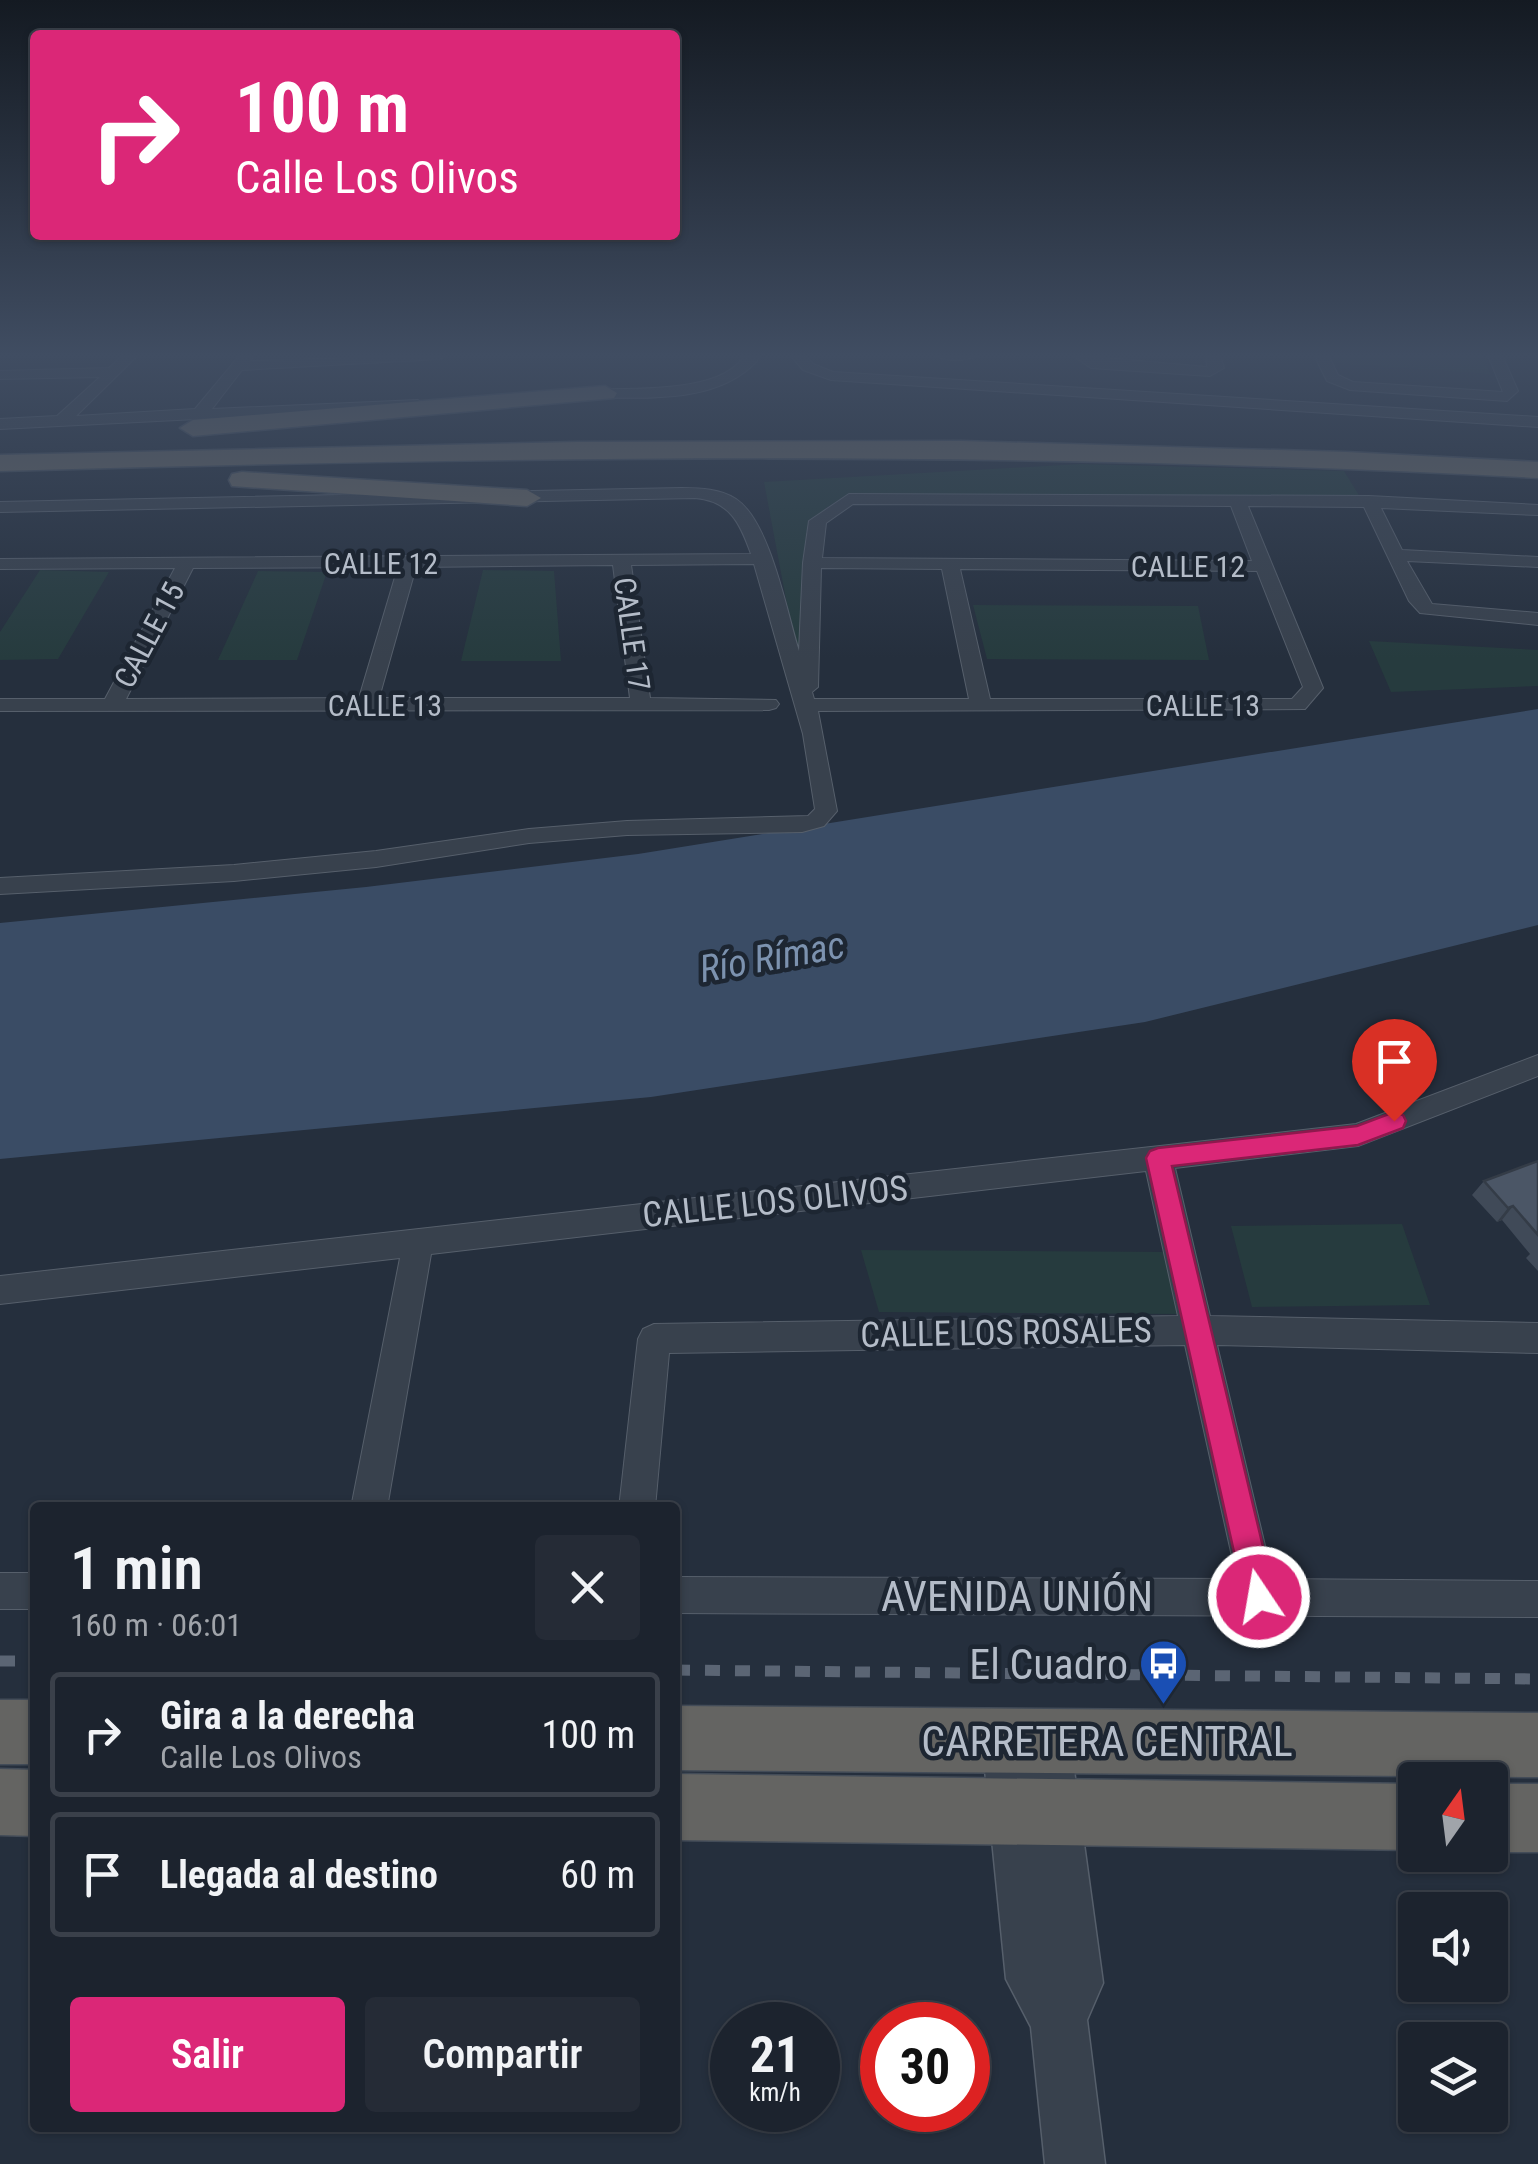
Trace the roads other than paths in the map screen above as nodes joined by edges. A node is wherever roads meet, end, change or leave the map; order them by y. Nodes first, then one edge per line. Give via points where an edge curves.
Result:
1 (85, 456) edge
2 (1213, 456) edge
3 (1538, 470) edge
4 (527, 498) junction
5 (1237, 500) junction
6 (1370, 501) junction
7 (26, 506) junction
8 (0, 507) edge
9 (1538, 510) edge
10 (0, 529) edge
11 (1395, 555) junction
12 (761, 559) junction
13 (622, 562) junction
14 (1538, 562) edge
15 (408, 563) junction
16 (0, 564) edge
17 (186, 564) junction
18 (812, 564) junction
19 (950, 566) junction
20 (1264, 566) junction
21 (1538, 619) edge
22 (769, 704) dead end
23 (642, 705) junction
24 (0, 706) edge
25 (112, 706) junction
26 (367, 706) junction
27 (807, 706) junction
28 (980, 706) junction
29 (0, 886) edge
30 (1538, 1065) edge
31 (1158, 1158) junction
32 (418, 1242) junction
33 (0, 1290) edge
34 (1201, 1330) junction
35 (1538, 1338) edge
36 (369, 1502) edge
37 (638, 1502) edge
38 (0, 1591) edge
39 (30, 1591) edge
40 (680, 1594) edge
41 (1259, 1597) junction
42 (1538, 1599) edge
43 (0, 1732) edge
44 (30, 1732) edge
45 (680, 1738) edge
46 (1026, 1741) junction
47 (1538, 1745) edge
48 (0, 1802) edge
49 (30, 1803) edge
50 (680, 1808) edge
51 (1034, 1811) junction
52 (1398, 1817) edge
53 (1508, 1818) edge
54 (1538, 1818) edge
55 (1075, 2164) edge

1 - 4 highway
2 - 3 highway
4 - 7 street
4 - 12 street via 719,498 738,510
5 - 6 street
5 - 18 street via 849,499 818,522
5 - 20 street
6 - 9 street
6 - 11 street
7 - 8 street
7 - 10 street
11 - 14 street
11 - 21 street via 1427,609
12 - 13 street, CALLE 12
12 - 27 street
13 - 15 street, CALLE 12
13 - 23 street, CALLE 17
15 - 17 street, CALLE 12
15 - 26 street
16 - 17 street, CALLE 12
17 - 25 street, CALLE 15
18 - 19 street, CALLE 12
18 - 27 street
19 - 20 street, CALLE 12
19 - 28 street
20 - 28 street, CALLE 13 via 1313,688 1298,706
22 - 23 street, CALLE 13
23 - 26 street, CALLE 13
24 - 25 street, CALLE 13
25 - 26 street, CALLE 13
27 - 28 street, CALLE 13
27 - 29 street via 826,811 802,825 628,828 234,873
30 - 31 street, CALLE LOS OLIVOS via 1358,1135
31 - 32 street, CALLE LOS OLIVOS
31 - 34 street
32 - 33 street, CALLE LOS OLIVOS
32 - 36 street
34 - 35 street, CALLE LOS ROSALES
34 - 37 street, CALLE LOS ROSALES via 654,1339
34 - 41 street
38 - 39 street
40 - 41 street, AVENIDA UNIÓN
41 - 42 street, AVENIDA UNIÓN
43 - 44 highway
45 - 46 highway, CARRETERA CENTRAL
46 - 47 highway, CARRETERA CENTRAL
46 - 51 street
48 - 49 highway
50 - 51 highway, CARRETERA CENTRAL
51 - 52 highway, CARRETERA CENTRAL
51 - 55 street via 1034,1979 1059,2020
53 - 54 highway

